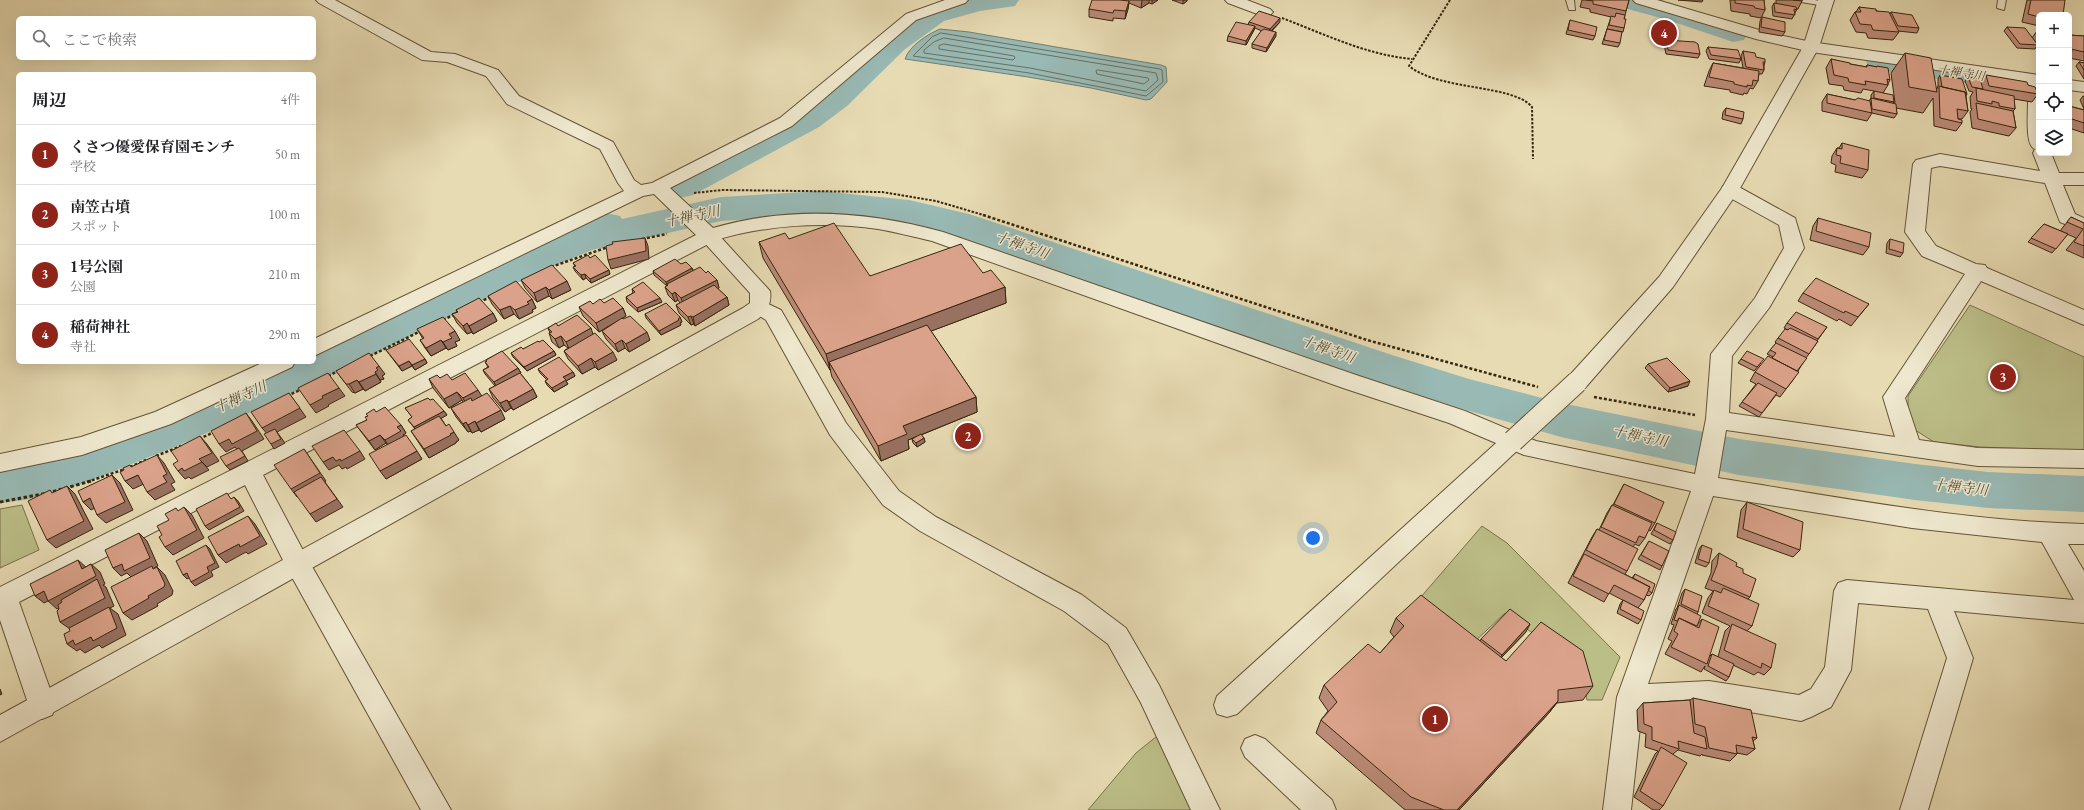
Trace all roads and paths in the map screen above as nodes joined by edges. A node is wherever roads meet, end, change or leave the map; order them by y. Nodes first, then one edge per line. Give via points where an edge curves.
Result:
1 (324, 0) edge
2 (960, 0) edge
3 (1233, 0) edge
4 (1450, 0) edge
5 (1641, 0) edge
6 (1801, 0) edge
7 (1825, 2) edge
8 (1265, 12) joint
9 (1810, 47) junction
10 (1412, 59) junction
11 (2036, 80) edge
12 (2038, 84) edge
13 (2072, 85) edge
14 (2084, 87) edge
15 (2036, 138) edge
16 (2043, 156) edge
17 (1533, 159) dead end
18 (2052, 179) junction
19 (2084, 179) edge
20 (1730, 190) junction
21 (637, 192) junction
22 (666, 195) junction
23 (2084, 226) edge
24 (703, 230) junction
25 (634, 241) edge
26 (612, 246) edge
27 (550, 268) edge
28 (1978, 270) junction
29 (494, 295) edge
30 (472, 306) edge
31 (760, 307) junction
32 (458, 313) edge
33 (2084, 318) edge
34 (437, 323) edge
35 (423, 330) edge
36 (316, 347) edge
37 (366, 358) edge
38 (280, 364) edge
39 (345, 368) edge
40 (324, 378) edge
41 (303, 388) edge
42 (1545, 388) dead end
43 (1584, 389) junction
44 (282, 399) edge
45 (1716, 426) junction
46 (218, 430) edge
47 (197, 440) edge
48 (1513, 441) junction
49 (182, 446) edge
50 (1910, 448) junction
51 (2084, 459) edge
52 (0, 463) edge
53 (250, 472) junction
54 (1707, 476) junction
55 (0, 502) edge
56 (2049, 533) junction
57 (2084, 534) edge
58 (297, 563) junction
59 (2084, 594) edge
60 (1936, 598) junction
61 (2084, 612) edge
62 (1630, 697) junction
63 (1227, 705) dead end
64 (42, 706) junction
65 (0, 729) edge
66 (1255, 748) dead end
67 (437, 810) edge
68 (1206, 810) edge
69 (1322, 810) edge
70 (1617, 810) edge
71 (1914, 810) edge

1 - 21 street via 428,57 449,57 492,73 513,100 606,146 627,183
2 - 22 street via 911,17 786,122
3 - 8 street
4 - 10 path
5 - 9 street via 1762,36
6 - 7 lane
7 - 9 street
8 - 10 path via 1354,46
9 - 11 street
9 - 20 street
10 - 17 path via 1409,63 1411,69 1426,76 1527,101 1532,107
12 - 15 street
13 - 14 street
16 - 18 street
18 - 19 street
18 - 23 street via 2067,218
18 - 28 street via 1940,160 1922,164 1915,232 1929,251
20 - 43 street via 1666,282
20 - 45 street via 1788,222 1794,248 1762,302 1722,354
21 - 22 street
21 - 36 street
22 - 24 street
22 - 42 path via 722,190 837,190 882,192 936,201 1021,226 1367,340 1522,384
24 - 25 path
24 - 31 street via 760,291
24 - 48 street via 824,220 877,223 936,236 1457,417
24 - 53 street
26 - 27 path
28 - 33 street
28 - 50 street via 1894,397
29 - 30 path
31 - 58 street via 667,361
31 - 68 street via 774,315 838,429 891,498 928,524 1073,603 1117,636 1150,694
32 - 34 path
35 - 37 path
38 - 52 street via 155,421 82,446
39 - 40 path
41 - 44 path
43 - 45 path
43 - 48 street, bridge
45 - 50 street via 1740,424
45 - 54 street
46 - 47 path
48 - 54 street via 1532,449
48 - 63 street
49 - 55 path via 103,477
50 - 51 street via 1978,457
53 - 58 street
53 - 64 street via 5,597
54 - 56 street via 1912,518
54 - 62 street
56 - 57 street
56 - 59 street
58 - 64 street
58 - 67 street
60 - 61 street
60 - 62 street via 1847,591 1838,670 1821,698 1801,708 1709,694
60 - 71 street via 1960,658
62 - 70 street
64 - 65 street
66 - 69 street

